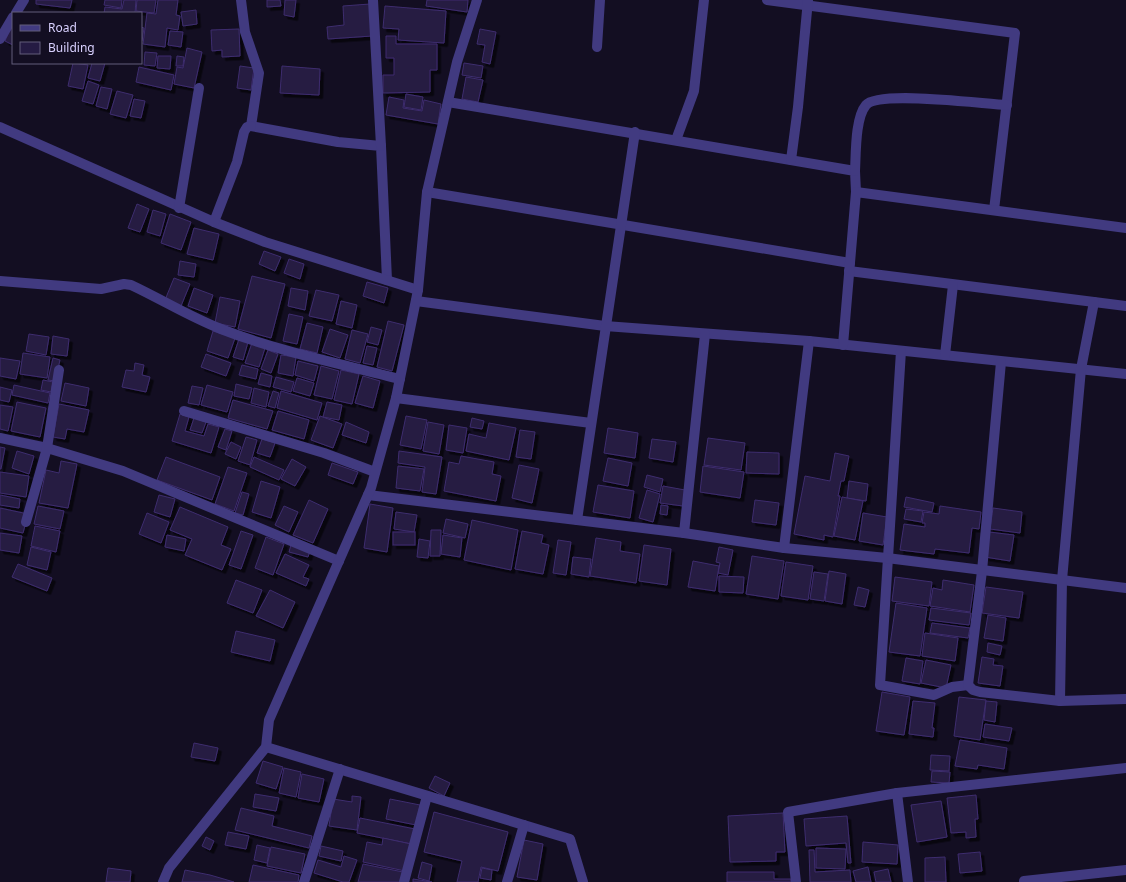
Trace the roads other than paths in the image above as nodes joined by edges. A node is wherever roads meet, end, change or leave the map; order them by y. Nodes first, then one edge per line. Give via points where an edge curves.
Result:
1 (24, 0) edge
2 (241, 0) edge
3 (373, 0) edge
4 (477, 0) edge
5 (600, 0) edge
6 (704, 0) edge
7 (768, 0) edge
8 (808, 3) edge
9 (17, 12) edge
10 (12, 19) edge
11 (0, 38) edge
12 (597, 47) dead end
13 (199, 88) dead end
14 (448, 102) junction
15 (1007, 105) junction
16 (252, 126) junction
17 (0, 127) edge
18 (634, 132) junction
19 (676, 140) junction
20 (381, 146) junction
21 (791, 160) junction
22 (855, 171) junction
23 (427, 192) junction
24 (856, 192) junction
25 (179, 208) junction
26 (994, 210) junction
27 (214, 222) junction
28 (621, 224) junction
29 (1126, 228) edge
30 (850, 267) junction
31 (387, 280) junction
32 (0, 281) edge
33 (953, 284) junction
34 (418, 290) junction
35 (416, 301) junction
36 (1094, 302) junction
37 (1126, 306) edge
38 (605, 326) junction
39 (705, 334) junction
40 (809, 342) junction
41 (843, 345) junction
42 (901, 351) junction
43 (945, 356) junction
44 (1001, 362) junction
45 (59, 370) dead end
46 (1081, 370) junction
47 (1126, 374) edge
48 (400, 379) junction
49 (396, 398) junction
50 (184, 411) dead end
51 (591, 423) junction
52 (0, 438) edge
53 (47, 448) junction
54 (375, 472) junction
55 (368, 495) junction
56 (577, 520) junction
57 (26, 522) dead end
58 (684, 533) junction
59 (784, 548) junction
60 (887, 558) junction
61 (339, 561) junction
62 (982, 571) junction
63 (1062, 580) junction
64 (1126, 588) edge
65 (968, 685) junction
66 (1126, 699) edge
67 (1060, 701) junction
68 (266, 747) junction
69 (1126, 768) edge
70 (340, 769) junction
71 (896, 793) junction
72 (427, 796) junction
73 (524, 825) junction
74 (1126, 870) edge
75 (163, 882) edge
76 (304, 882) edge
77 (404, 882) edge
78 (507, 882) edge
79 (583, 882) edge
80 (796, 882) edge
81 (908, 882) edge
82 (1022, 882) edge

1 - 9 street
2 - 16 street via 245,32 259,73
3 - 20 street
4 - 14 street
5 - 12 street
6 - 19 street via 694,91
7 - 8 street
8 - 15 street via 1015,33
8 - 21 street
10 - 11 street
13 - 25 street
14 - 18 street
14 - 23 street
15 - 22 street via 896,97 874,99 866,105 860,118
15 - 26 street
16 - 20 street via 338,142
16 - 27 street via 247,127 244,132
17 - 25 street
18 - 19 street
18 - 28 street
19 - 21 street
20 - 31 street
21 - 22 street
22 - 24 street
23 - 28 street
23 - 34 street
24 - 26 street
24 - 30 street
25 - 27 street
26 - 29 street
27 - 31 street via 265,242
28 - 30 street
28 - 38 street
30 - 33 street
30 - 41 street
31 - 34 street
32 - 48 street via 101,289 131,285 173,308 221,329 274,346
33 - 36 street
33 - 43 street
34 - 35 street
35 - 38 street
35 - 48 street
36 - 37 street
36 - 46 street
38 - 39 street
38 - 51 street
39 - 40 street
39 - 58 street
40 - 41 street
40 - 59 street
41 - 42 street
42 - 43 street
42 - 60 street
43 - 44 street
44 - 46 street
44 - 62 street
45 - 53 street
46 - 47 street
46 - 63 street
48 - 49 street
49 - 51 street
49 - 54 street
50 - 54 street via 324,453
51 - 56 street
52 - 53 street
53 - 57 street
53 - 61 street via 123,471
54 - 55 street
55 - 56 street
55 - 61 street
56 - 58 street
58 - 59 street
59 - 60 street
60 - 62 street
60 - 65 street via 880,685 934,695 952,687
61 - 68 street via 269,720
62 - 63 street
62 - 65 street
63 - 64 street
63 - 67 street
65 - 67 street via 980,692
66 - 67 street
68 - 70 street
68 - 75 street via 169,868
69 - 71 street
70 - 72 street
70 - 76 street
71 - 80 street via 788,812
71 - 81 street
72 - 73 street
72 - 77 street
73 - 78 street
73 - 79 street via 570,839
74 - 82 street

